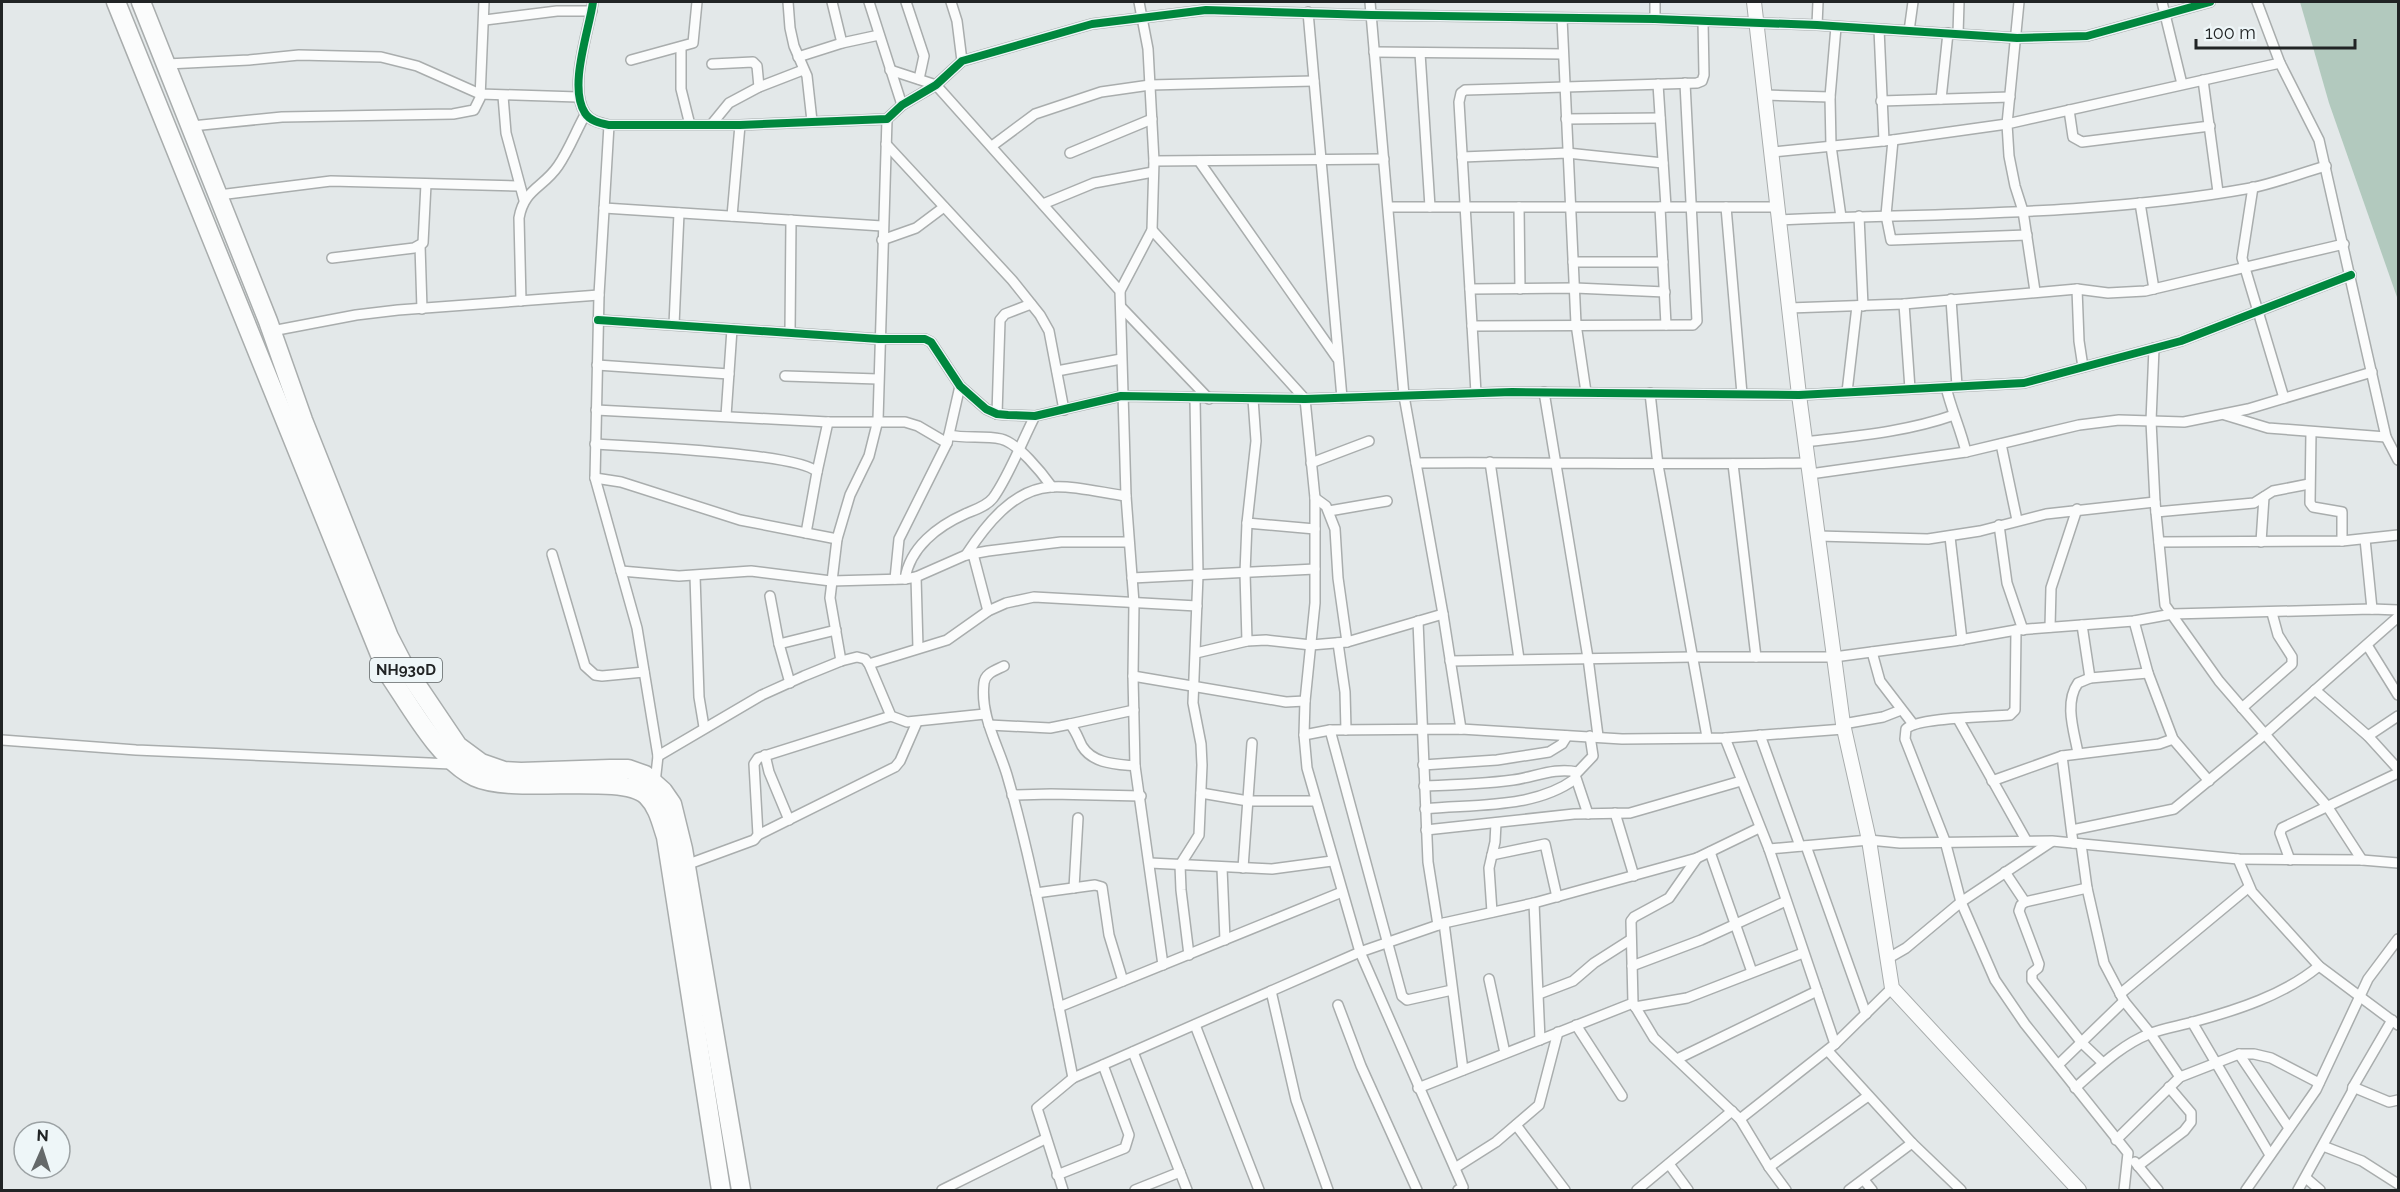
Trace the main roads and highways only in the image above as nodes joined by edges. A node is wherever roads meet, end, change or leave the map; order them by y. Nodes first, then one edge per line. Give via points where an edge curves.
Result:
1 (116, 2) edge
2 (141, 2) edge
3 (650, 788) junction
4 (721, 1191) edge
5 (741, 1191) edge

1 - 3 highway, NH930D via 387,672 440,748 476,777 522,784
2 - 3 highway, NH930D via 272,331 303,420 404,666 458,746 481,764 521,772 628,769 645,775
3 - 4 highway via 666,837
3 - 5 highway, NH930D via 667,796 676,815

